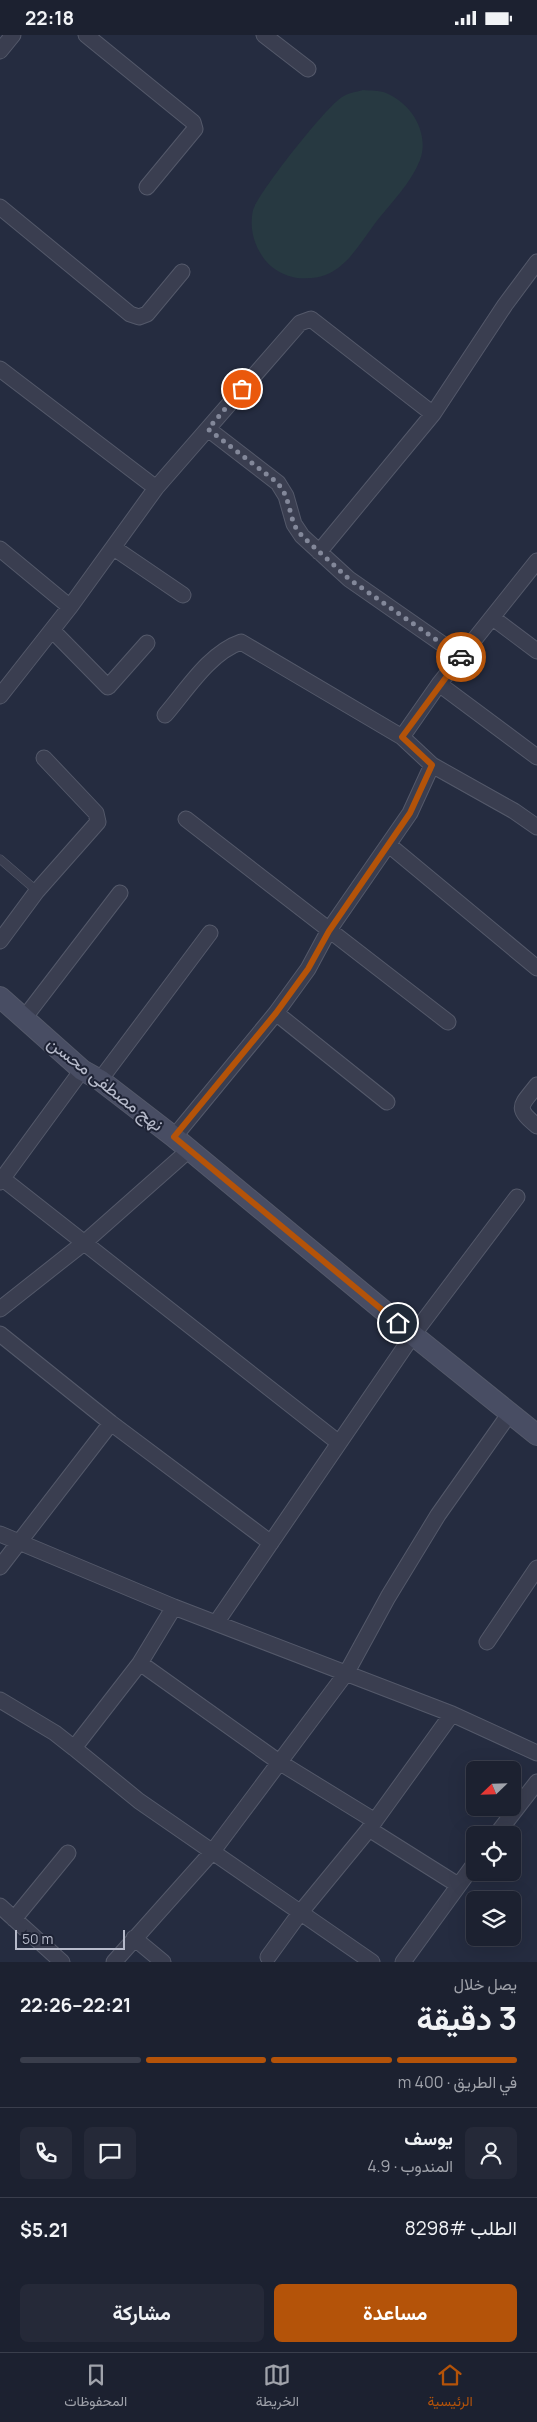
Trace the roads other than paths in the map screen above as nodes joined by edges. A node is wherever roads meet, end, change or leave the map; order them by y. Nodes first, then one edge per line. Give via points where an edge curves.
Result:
1 (13, 35) edge
2 (86, 35) edge
3 (264, 35) edge
4 (0, 51) edge
5 (308, 69) dead end
6 (147, 187) dead end
7 (0, 207) edge
8 (537, 262) edge
9 (182, 272) dead end
10 (0, 369) edge
11 (433, 414) junction
12 (208, 429) junction
13 (156, 488) junction
14 (114, 548) junction
15 (0, 549) edge
16 (319, 552) junction
17 (537, 561) edge
18 (183, 595) dead end
19 (70, 607) junction
20 (493, 618) junction
21 (52, 631) junction
22 (147, 643) dead end
23 (537, 651) edge
24 (461, 657) junction
25 (439, 684) junction
26 (0, 696) edge
27 (165, 715) dead end
28 (402, 737) junction
29 (537, 757) edge
30 (44, 758) dead end
31 (432, 765) junction
32 (186, 819) dead end
33 (537, 827) edge
34 (389, 845) junction
35 (0, 859) edge
36 (37, 891) junction
37 (120, 893) dead end
38 (329, 931) junction
39 (210, 933) dead end
40 (0, 941) edge
41 (537, 968) edge
42 (0, 997) edge
43 (276, 1013) junction
44 (25, 1017) junction
45 (448, 1022) dead end
46 (82, 1070) junction
47 (100, 1080) junction
48 (537, 1085) edge
49 (387, 1102) dead end
50 (537, 1126) edge
51 (181, 1143) junction
52 (1, 1181) edge
53 (517, 1197) dead end
54 (85, 1243) junction
55 (0, 1309) edge
56 (0, 1334) edge
57 (413, 1335) junction
58 (510, 1413) junction
59 (111, 1423) junction
60 (536, 1431) edge
61 (339, 1443) junction
62 (0, 1534) edge
63 (18, 1543) junction
64 (271, 1543) junction
65 (0, 1567) edge
66 (537, 1568) edge
67 (174, 1607) junction
68 (216, 1623) junction
69 (487, 1642) dead end
70 (140, 1663) junction
71 (347, 1673) junction
72 (0, 1700) edge
73 (452, 1714) junction
74 (74, 1748) junction
75 (537, 1753) edge
76 (278, 1762) junction
77 (537, 1782) edge
78 (372, 1825) junction
79 (503, 1826) edge
80 (213, 1851) junction
81 (68, 1853) dead end
82 (466, 1875) edge
83 (458, 1885) junction
84 (0, 1906) edge
85 (300, 1913) junction
86 (14, 1919) junction
87 (134, 1938) junction
88 (268, 1957) dead end
89 (62, 1962) edge
90 (114, 1962) edge
91 (163, 1962) edge
92 (372, 1962) edge
93 (403, 1962) edge

1 - 4 street
2 - 6 street via 193,122 196,129
3 - 5 street
7 - 9 street via 130,314 139,317 147,314
8 - 11 street via 504,305
10 - 13 street
11 - 12 street via 311,319 300,323
11 - 16 street
12 - 13 street
12 - 16 street via 278,483 286,496 294,525
13 - 14 street
14 - 18 street
14 - 19 street
15 - 19 street
16 - 24 street via 383,605
17 - 20 street
19 - 21 street
20 - 23 street
20 - 24 street
21 - 22 street via 108,687
21 - 26 street
24 - 25 street
25 - 28 street
25 - 29 street
27 - 28 street via 205,669 227,648 241,642
28 - 31 street
30 - 36 street via 99,818
31 - 33 street
31 - 34 street via 410,813
32 - 38 street
34 - 38 street
34 - 41 street
35 - 36 lane
36 - 40 street
37 - 44 street
38 - 43 street via 308,969
38 - 45 street
39 - 47 street
42 - 44 main road, نهج مصطفى محسن
43 - 49 street
43 - 51 street
44 - 46 main road, نهج مصطفى محسن
46 - 47 main road, نهج مصطفى محسن
46 - 52 street
47 - 51 main road, نهج مصطفى محسن
48 - 50 street via 522,1105 522,1114
51 - 54 street
51 - 57 main road, نهج مصطفى محسن
52 - 54 street
53 - 57 street
54 - 55 street
54 - 61 street
56 - 59 street
57 - 58 main road, نهج مصطفى محسن
57 - 61 street
58 - 60 main road, نهج مصطفى محسن
58 - 71 street via 438,1515
59 - 63 street
59 - 64 street
61 - 64 street
62 - 63 street
63 - 65 street
63 - 67 street
64 - 68 street
66 - 69 street
67 - 68 street
67 - 70 street
68 - 71 street
70 - 74 street
70 - 76 street
71 - 73 street
71 - 76 street
72 - 74 street
73 - 75 street
73 - 78 street
74 - 80 street via 139,1801
76 - 78 street
76 - 80 street
77 - 79 street
78 - 83 street
78 - 85 street
80 - 85 street
80 - 87 street
81 - 86 street
82 - 83 street
83 - 93 street
84 - 86 street
85 - 88 street
85 - 92 street
86 - 89 street
87 - 90 street
87 - 91 street

